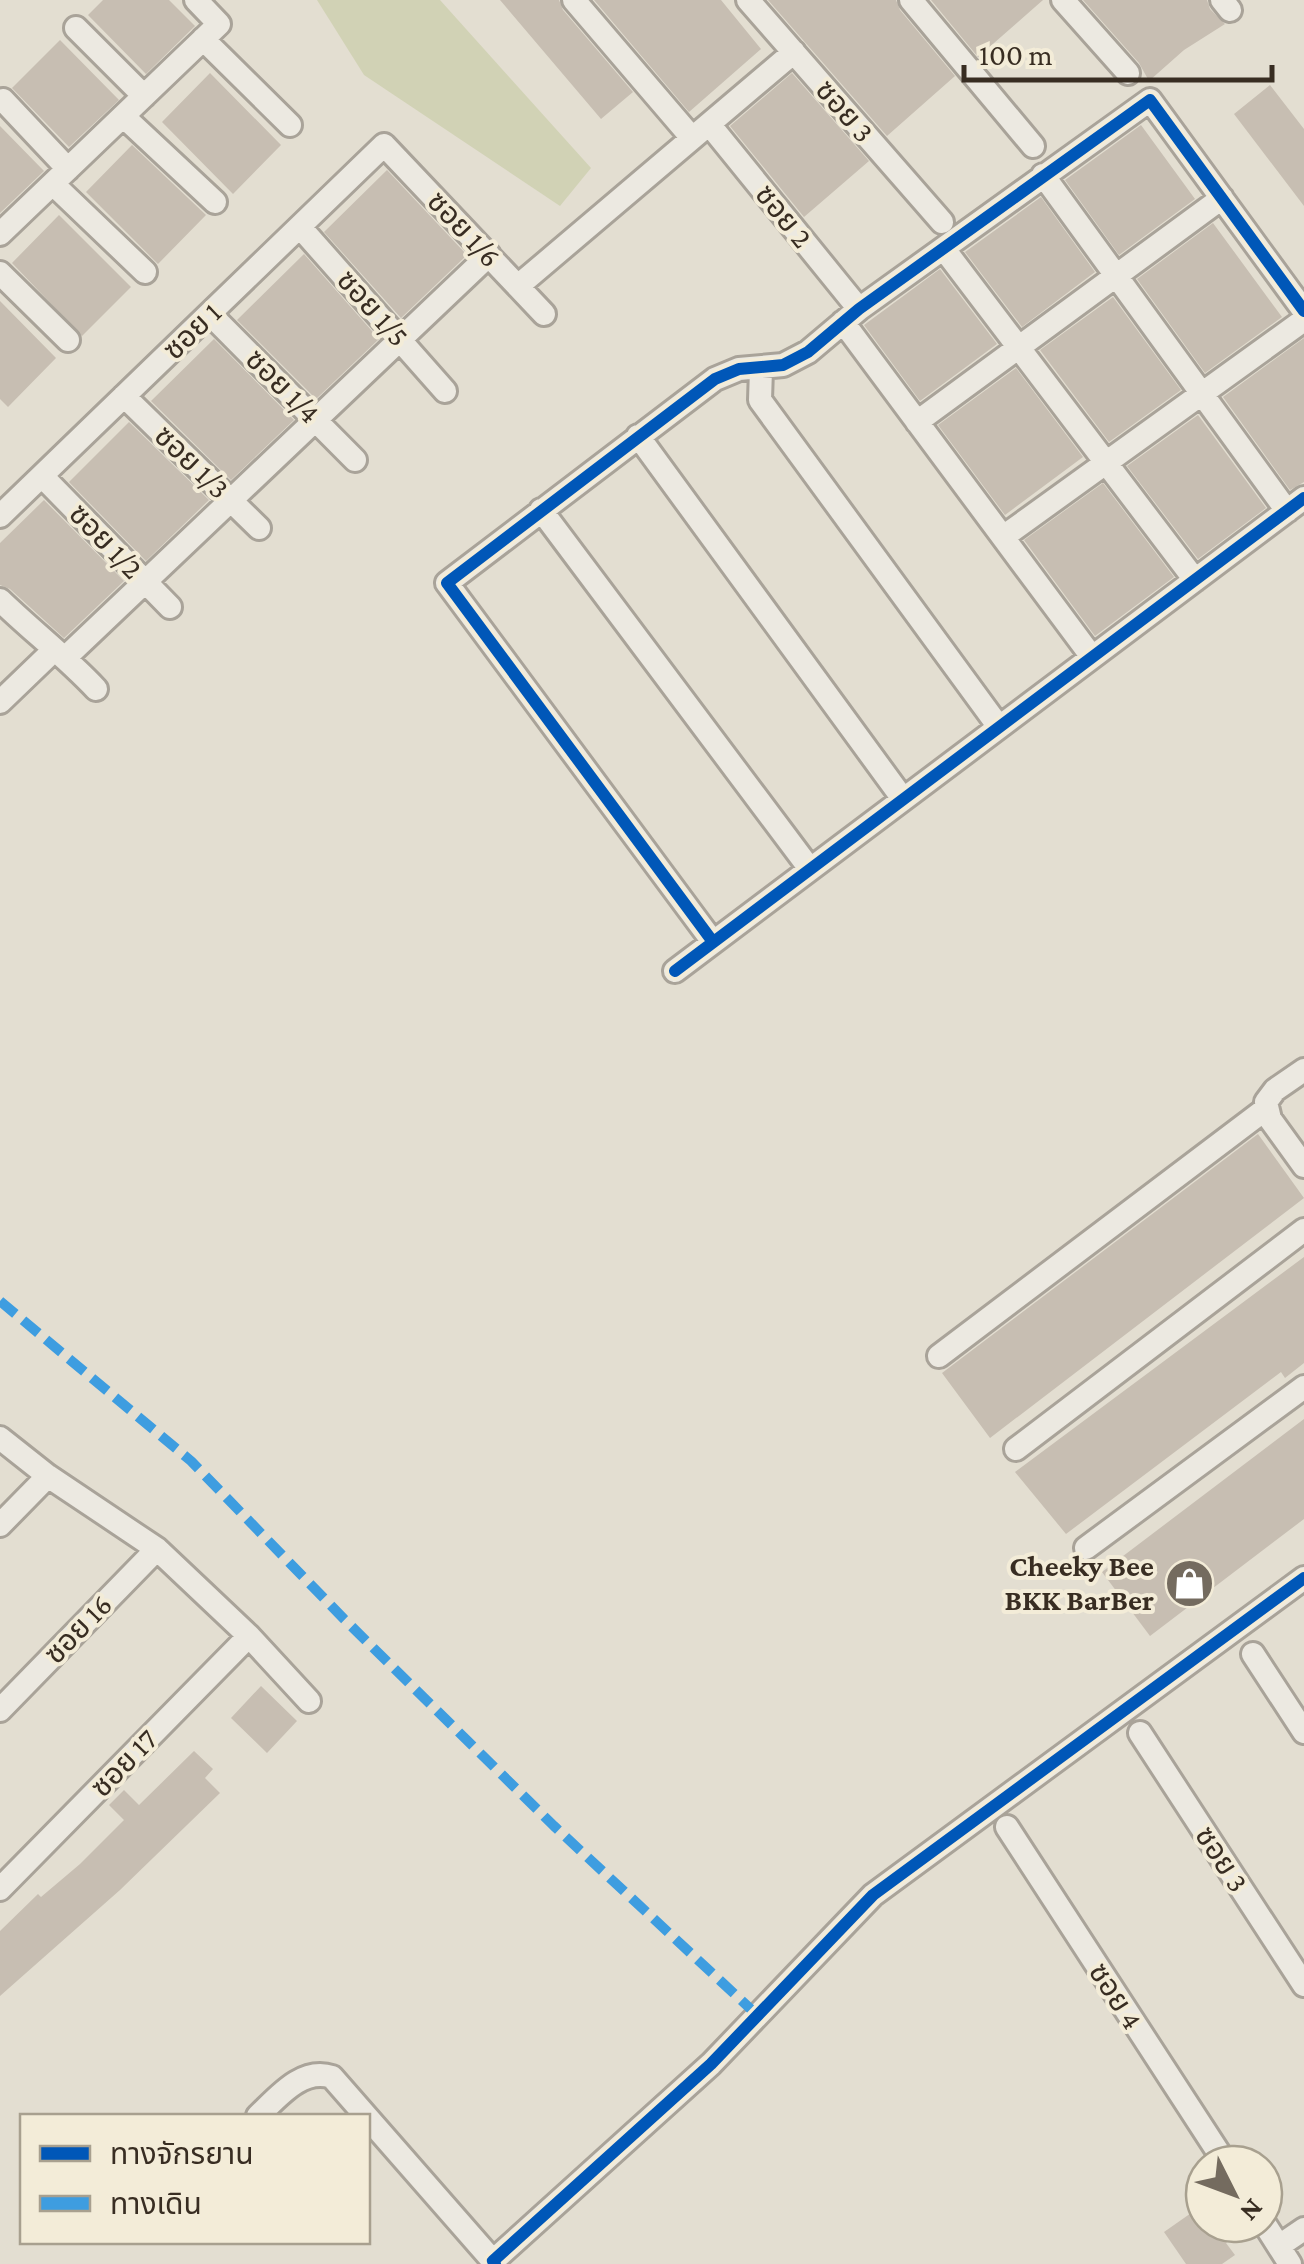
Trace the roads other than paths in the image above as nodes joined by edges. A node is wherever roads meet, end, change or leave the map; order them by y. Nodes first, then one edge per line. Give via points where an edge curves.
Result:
1 (196, 0) edge
2 (574, 0) edge
3 (748, 0) edge
4 (911, 0) edge
5 (1063, 0) edge
6 (76, 28) dead end
7 (203, 39) junction
8 (794, 52) junction
9 (1128, 73) dead end
10 (144, 96) junction
11 (3, 100) dead end
12 (123, 116) junction
13 (290, 126) dead end
14 (700, 131) junction
15 (384, 145) joint
16 (1033, 146) dead end
17 (1042, 175) junction
18 (60, 176) junction
19 (1222, 198) junction
20 (214, 202) dead end
21 (942, 222) dead end
22 (300, 226) junction
23 (0, 234) edge
24 (944, 249) junction
25 (489, 255) junction
26 (145, 272) dead end
27 (0, 273) edge
28 (1116, 276) junction
29 (518, 286) junction
30 (1304, 311) edge
31 (210, 314) junction
32 (544, 314) dead end
33 (851, 316) junction
34 (1304, 320) edge
35 (401, 338) junction
36 (68, 340) dead end
37 (1018, 348) junction
38 (760, 368) junction
39 (445, 391) dead end
40 (1202, 394) junction
41 (124, 396) junction
42 (316, 419) junction
43 (917, 422) junction
44 (638, 436) junction
45 (354, 460) dead end
46 (1106, 463) junction
47 (42, 476) junction
48 (231, 500) junction
49 (1295, 504) edge
50 (542, 510) junction
51 (0, 516) edge
52 (259, 528) dead end
53 (1003, 538) junction
54 (1195, 580) junction
55 (145, 581) junction
56 (0, 600) edge
57 (170, 607) dead end
58 (60, 654) junction
59 (1092, 657) junction
60 (96, 689) dead end
61 (0, 702) edge
62 (999, 727) junction
63 (903, 799) junction
64 (810, 869) junction
65 (713, 942) junction
66 (674, 971) dead end
67 (1304, 1070) edge
68 (1267, 1108) junction
69 (1304, 1166) edge
70 (1304, 1230) edge
71 (940, 1356) dead end
72 (1304, 1387) edge
73 (0, 1438) edge
74 (1016, 1448) dead end
75 (48, 1476) junction
76 (0, 1525) edge
77 (1086, 1548) dead end
78 (157, 1549) junction
79 (1304, 1578) edge
80 (249, 1636) junction
81 (1253, 1654) dead end
82 (310, 1700) dead end
83 (0, 1710) edge
84 (1304, 1732) edge
85 (1140, 1734) dead end
86 (1007, 1827) dead end
87 (0, 1890) edge
88 (1304, 1985) edge
89 (260, 2114) edge
90 (364, 2114) edge
91 (370, 2121) edge
92 (1213, 2144) edge
93 (1304, 2230) edge
94 (1284, 2255) edge
95 (494, 2263) edge

1 - 7 street via 219,24
2 - 14 street
3 - 8 street, ซอย 3
4 - 16 street
5 - 9 street
6 - 10 street
7 - 10 street
7 - 13 street
8 - 14 street
8 - 21 street, ซอย 3
10 - 12 street
11 - 18 street
12 - 18 street
12 - 20 street
14 - 29 street
14 - 33 street, ซอย 2
15 - 22 street, ซอย 1
15 - 25 street, ซอย 1/6
17 - 19 street via 1150,100
17 - 24 street
17 - 28 street
18 - 23 street
18 - 26 street
19 - 28 street
19 - 30 street
22 - 31 street, ซอย 1
22 - 35 street, ซอย 1/5
24 - 33 street
24 - 37 street
25 - 29 street, ซอย 1/6
25 - 35 street
27 - 36 street
28 - 37 street
28 - 40 street
29 - 32 street, ซอย 1/6
31 - 41 street, ซอย 1
31 - 42 street, ซอย 1/4
33 - 38 street via 808,352 783,366
33 - 43 street, ซอย 2
34 - 40 street
35 - 39 street, ซอย 1/5
35 - 42 street
37 - 43 street
37 - 46 street
38 - 44 street via 715,379
38 - 62 street via 760,400
40 - 46 street
40 - 49 street
41 - 47 street, ซอย 1
41 - 48 street, ซอย 1/3
42 - 45 street, ซอย 1/4
42 - 48 street
43 - 53 street, ซอย 2
44 - 50 street
44 - 63 street
46 - 53 street
46 - 54 street
47 - 51 street, ซอย 1
47 - 55 street, ซอย 1/2
48 - 52 street, ซอย 1/3
48 - 55 street
49 - 54 street
50 - 64 street
50 - 65 street via 447,583
53 - 59 street, ซอย 2
54 - 59 street
55 - 57 street, ซอย 1/2
55 - 58 street
56 - 58 street
58 - 60 street
58 - 61 street
59 - 62 street
62 - 63 street
63 - 64 street
64 - 65 street
65 - 66 street
67 - 68 street via 1274,1090
68 - 69 street
68 - 71 street
70 - 74 street
72 - 77 street
73 - 75 street
75 - 76 street
75 - 78 street
78 - 80 street
78 - 83 street, ซอย 16
79 - 95 street via 873,1896 711,2064
80 - 82 street
80 - 87 street, ซอย 17
81 - 84 street
85 - 88 street, ซอย 3
86 - 92 street, ซอย 4
89 - 90 street via 303,2077 319,2072 332,2077
91 - 95 street
93 - 94 street

